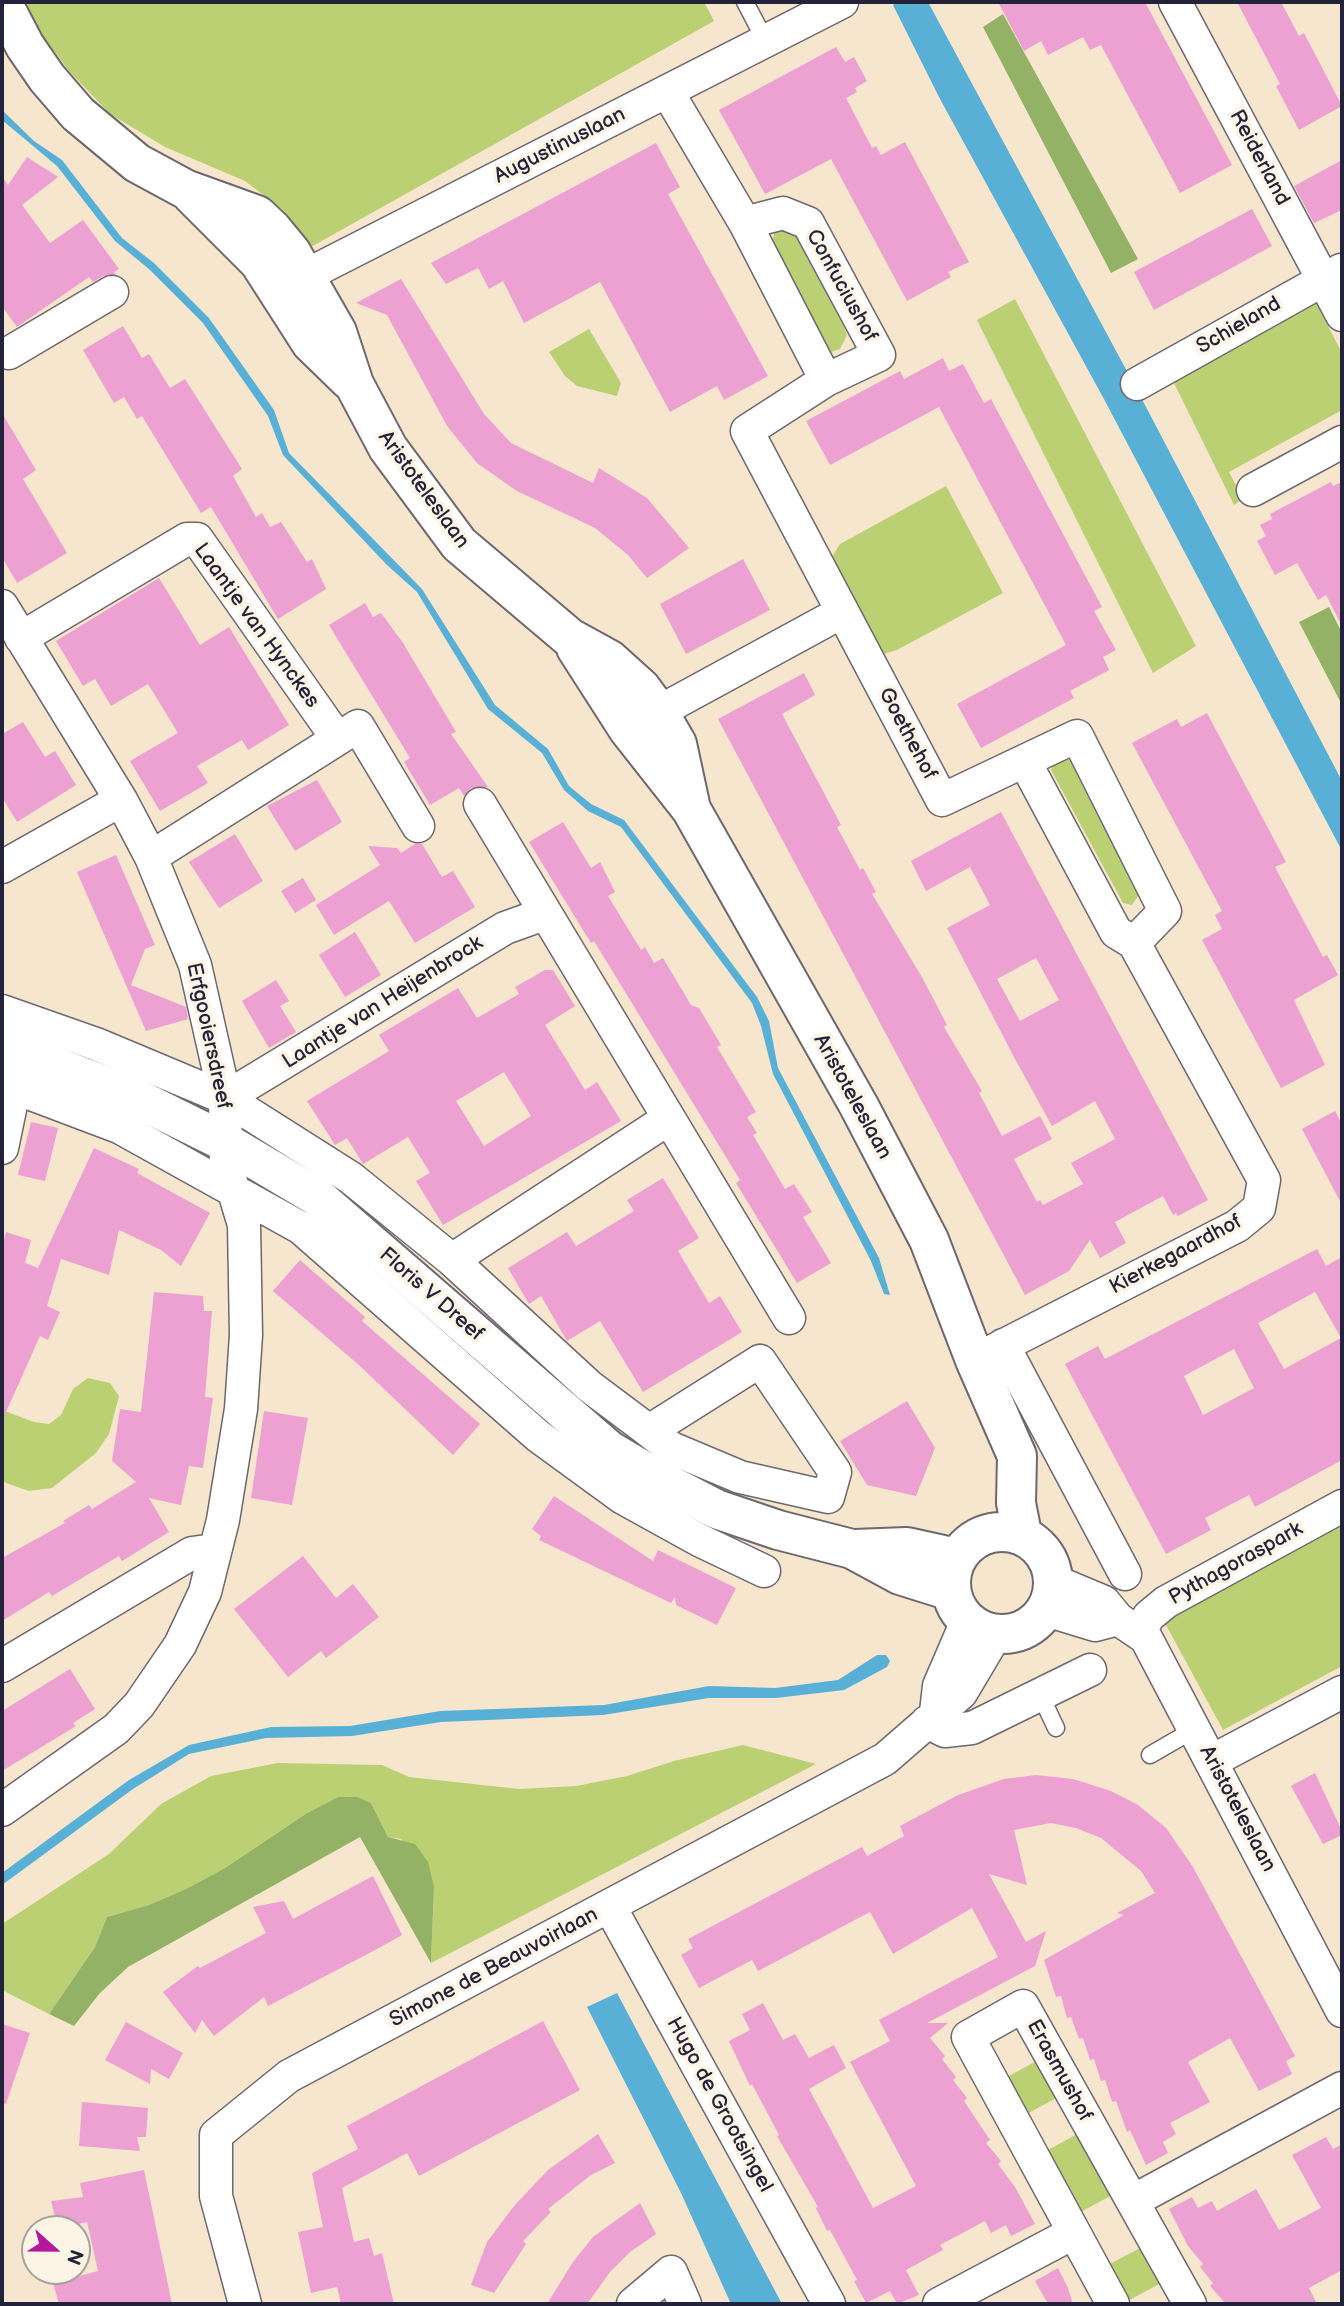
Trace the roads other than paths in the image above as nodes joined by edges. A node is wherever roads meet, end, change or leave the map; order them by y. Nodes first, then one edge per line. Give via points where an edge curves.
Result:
1 (2, 2) edge
2 (745, 2) edge
3 (842, 2) edge
4 (1175, 2) edge
5 (765, 40) junction
6 (667, 91) junction
7 (745, 223) junction
8 (1333, 275) edge
9 (291, 283) junction
10 (112, 292) dead end
11 (1342, 315) edge
12 (4, 352) edge
13 (826, 380) junction
14 (1137, 384) dead end
15 (747, 431) joint
16 (1342, 442) edge
17 (1253, 490) dead end
18 (2, 606) edge
19 (842, 612) junction
20 (21, 638) junction
21 (643, 720) junction
22 (337, 738) junction
23 (1025, 762) junction
24 (121, 800) junction
25 (480, 804) dead end
26 (418, 826) dead end
27 (151, 857) junction
28 (2, 867) edge
29 (544, 914) junction
30 (1134, 943) junction
31 (2, 1011) edge
32 (10, 1066) edge
33 (225, 1098) junction
34 (668, 1119) junction
35 (226, 1142) junction
36 (2, 1148) edge
37 (233, 1189) junction
38 (452, 1260) junction
39 (789, 1318) dead end
40 (989, 1352) junction
41 (649, 1431) junction
42 (1342, 1506) edge
43 (1006, 1533) junction
44 (214, 1550) junction
45 (764, 1570) dead end
46 (1125, 1574) dead end
47 (1050, 1595) junction
48 (968, 1601) junction
49 (1128, 1625) junction
50 (2, 1666) edge
51 (1090, 1670) dead end
52 (1342, 1692) edge
53 (1040, 1694) junction
54 (931, 1717) junction
55 (1056, 1728) dead end
56 (1195, 1729) junction
57 (1150, 1755) dead end
58 (1212, 1761) junction
59 (2, 1810) edge
60 (610, 1907) junction
61 (1342, 2011) edge
62 (1342, 2088) edge
63 (1133, 2201) junction
64 (1073, 2233) junction
65 (245, 2304) edge
66 (633, 2304) edge
67 (685, 2304) edge
68 (829, 2304) edge
69 (939, 2304) edge
70 (1113, 2304) edge
71 (1190, 2304) edge

1 - 9 street, Aristoteleslaan via 24,46 78,114 137,163 186,189 257,215 291,252
2 - 5 lane
3 - 5 street, Augustinuslaan
4 - 8 street, Reiderland
5 - 6 street, Augustinuslaan
6 - 7 street
6 - 9 street, Augustinuslaan
7 - 13 street
7 - 13 street, Confuciushof via 783,213 808,223 878,355
8 - 11 street, Reiderland
8 - 14 street, Schieland
9 - 21 street, Aristoteleslaan via 337,332 354,384 388,448 459,544 570,638
10 - 12 street
13 - 15 street, Confuciushof
15 - 19 street, Goethehof
16 - 17 street
18 - 20 street, Erfgooiersdreef
19 - 21 street
19 - 23 street, Goethehof via 942,800
20 - 22 street, Laantje van Hynckes via 187,539 197,539
20 - 24 street, Erfgooiersdreef
21 - 40 street, Aristoteleslaan via 859,1106
22 - 26 street via 358,726
22 - 27 street
23 - 30 street, Kierkegaardhof via 1116,932
23 - 30 street, Goethehof via 1076,736 1165,911
24 - 27 street, Erfgooiersdreef
24 - 28 street
25 - 29 street
27 - 33 street, Erfgooiersdreef via 195,965
29 - 33 street, Laantje van Heijenbrock via 506,928
29 - 34 street
30 - 40 street, Kierkegaardhof via 1264,1180 1259,1208 1237,1226
31 - 33 street, Floris V Dreef
32 - 35 street, Floris V Dreef via 128,1094
32 - 36 street
32 - 37 street, Floris V Dreef
33 - 35 street, Erfgooiersdreef
33 - 38 street, Floris V Dreef via 351,1178
34 - 38 street
34 - 39 street
35 - 37 street, Erfgooiersdreef
35 - 48 street, Floris V Dreef via 316,1196 609,1450 716,1509 778,1530 852,1549 907,1547
37 - 44 street, Erfgooiersdreef via 244,1225 246,1335 241,1409
37 - 45 street, Floris V Dreef via 301,1228 538,1436 623,1498
38 - 41 street, Floris V Dreef via 580,1379
40 - 43 street, Aristoteleslaan via 992,1503
40 - 46 street, Aristoteleslaan
41 - 41 street, Floris V Dreef via 760,1361 835,1472 828,1497 740,1477 671,1448
42 - 49 street, Pythagoraspark
43 - 47 street via 1045,1553
43 - 48 street via 971,1542
44 - 50 street via 192,1553
44 - 59 street, Erfgooiersdreef via 205,1592 180,1646 139,1705 116,1729
47 - 48 street via 1024,1629
47 - 49 street via 1094,1625
48 - 54 street
49 - 56 street, Aristoteleslaan via 1146,1638
51 - 53 street
52 - 58 street
53 - 54 street via 972,1728 945,1731
53 - 55 lane
54 - 60 street, Simone de Beauvoirlaan via 886,1759
56 - 57 lane
56 - 58 street, Aristoteleslaan
58 - 61 street, Aristoteleslaan
60 - 65 street, Simone de Beauvoirlaan via 289,2076 216,2135 216,2196
60 - 68 street, Hugo de Grootsingel
62 - 63 street
63 - 64 street, Erasmushof via 1023,2006 968,2037
63 - 71 street, Erasmushof
64 - 69 street
64 - 70 street, Erasmushof
66 - 67 street via 671,2272

